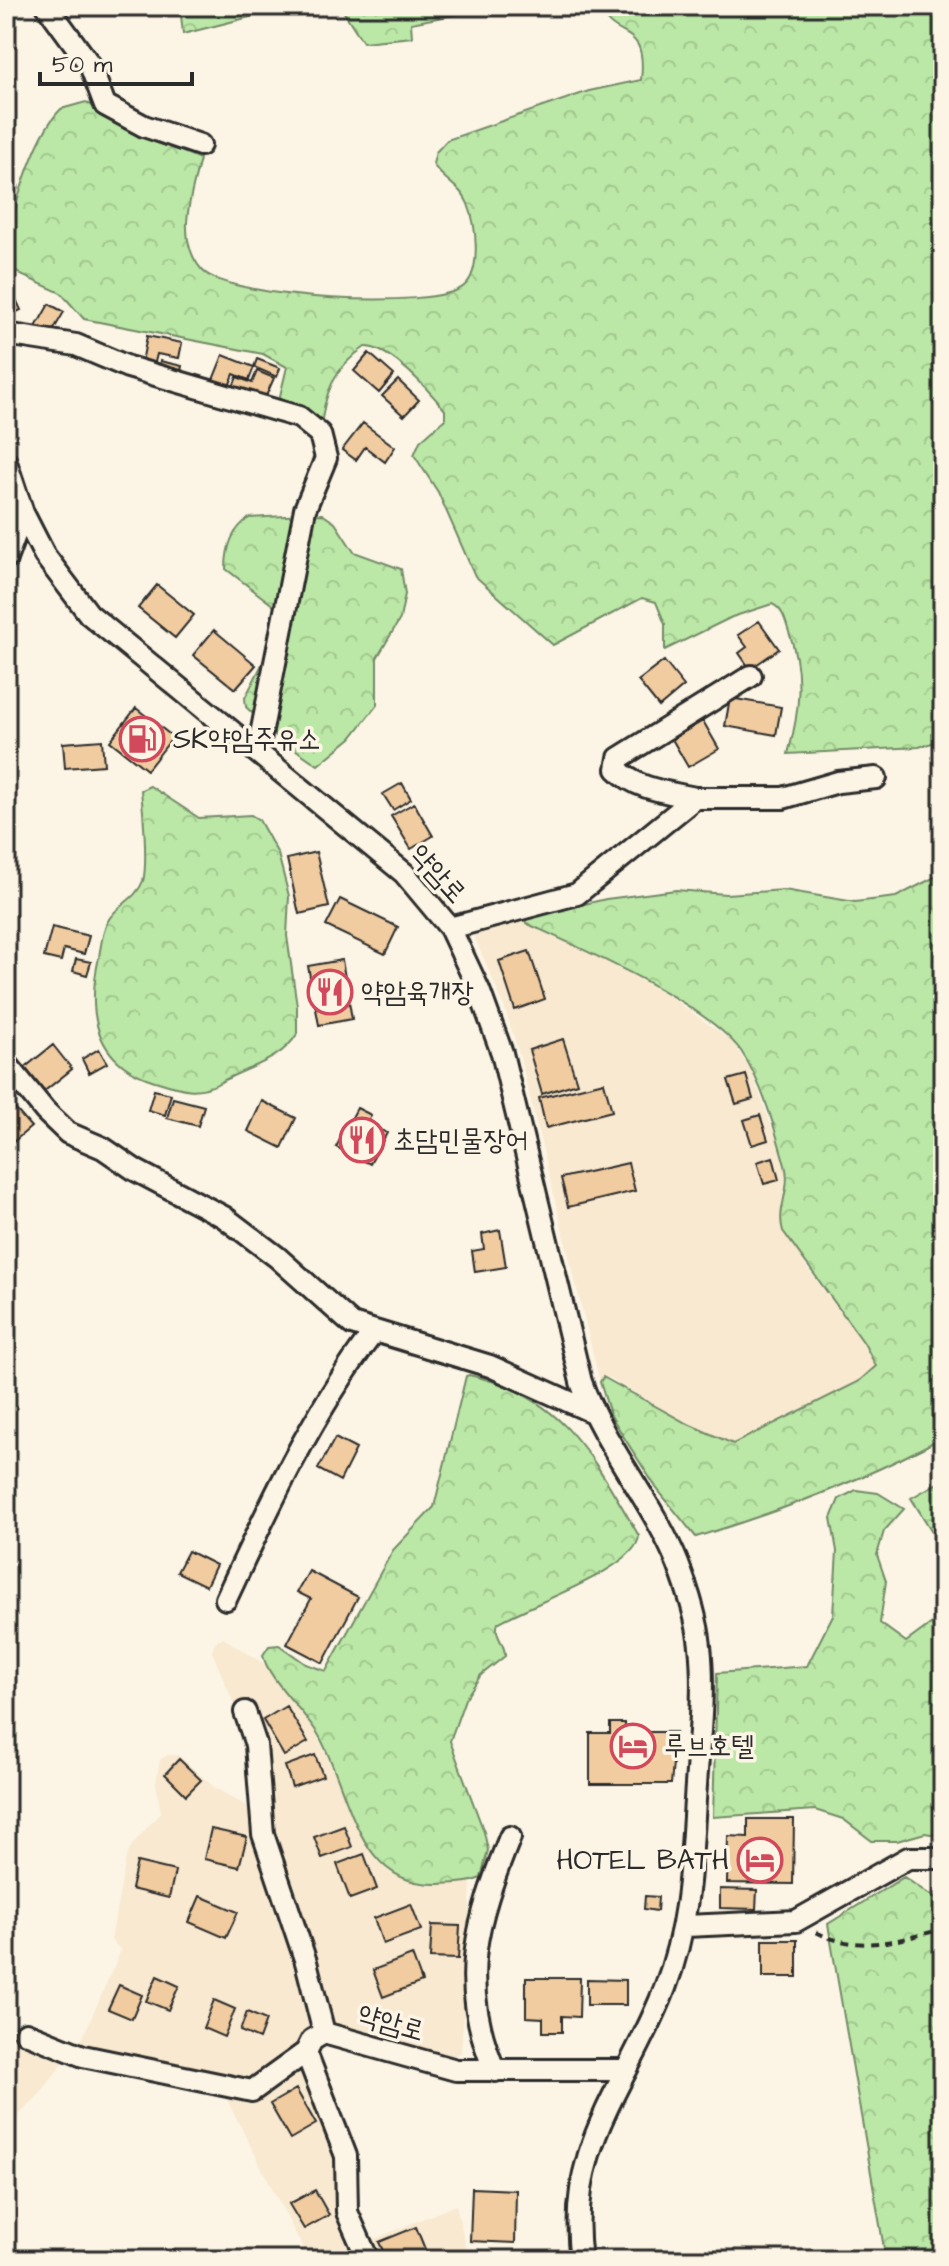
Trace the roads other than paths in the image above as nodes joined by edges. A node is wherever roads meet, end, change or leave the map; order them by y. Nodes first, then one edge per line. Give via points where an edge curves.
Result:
1 (47, 6) edge
2 (200, 145) dead end
3 (6, 334) edge
4 (6, 462) edge
5 (23, 513) junction
6 (6, 559) edge
7 (751, 676) dead end
8 (258, 750) junction
9 (876, 778) dead end
10 (695, 798) junction
11 (450, 928) junction
12 (6, 1063) edge
13 (373, 1333) junction
14 (592, 1412) junction
15 (226, 1599) dead end
16 (245, 1712) dead end
17 (510, 1837) dead end
18 (943, 1858) edge
19 (686, 1926) junction
20 (26, 2033) dead end
21 (324, 2033) junction
22 (306, 2052) junction
23 (626, 2070) junction
24 (495, 2071) junction
25 (368, 2260) edge
26 (581, 2260) edge

1 - 2 street via 90,65 105,105 144,126
3 - 8 street via 76,345 128,367 299,417 320,434 326,458 305,509
4 - 5 street, 약암로
5 - 6 street
5 - 8 street, 약암로 via 45,556 89,614
7 - 10 street via 619,758 617,769 626,778
8 - 11 street, 약암로 via 404,873
9 - 10 street via 838,782 783,798
10 - 11 street via 577,894
11 - 14 street, 약암로 via 502,1053
12 - 13 street via 68,1133 224,1217 341,1316
13 - 14 street via 490,1366
13 - 15 street via 300,1445
14 - 19 street, 약암로 via 677,1563 700,1643 701,1709
16 - 21 street via 256,1745 263,1834
17 - 24 street via 482,1921 472,1987 481,2038
18 - 19 street via 908,1858 796,1921
19 - 23 street, 약암로 via 665,1988
20 - 22 street, 약암로 via 83,2056 252,2091
21 - 22 street, 약암로
21 - 24 street, 약암로 via 456,2070
22 - 25 street via 346,2156 347,2212
23 - 24 street, 약암로
23 - 26 street, 약암로 via 601,2116 584,2165 578,2201

